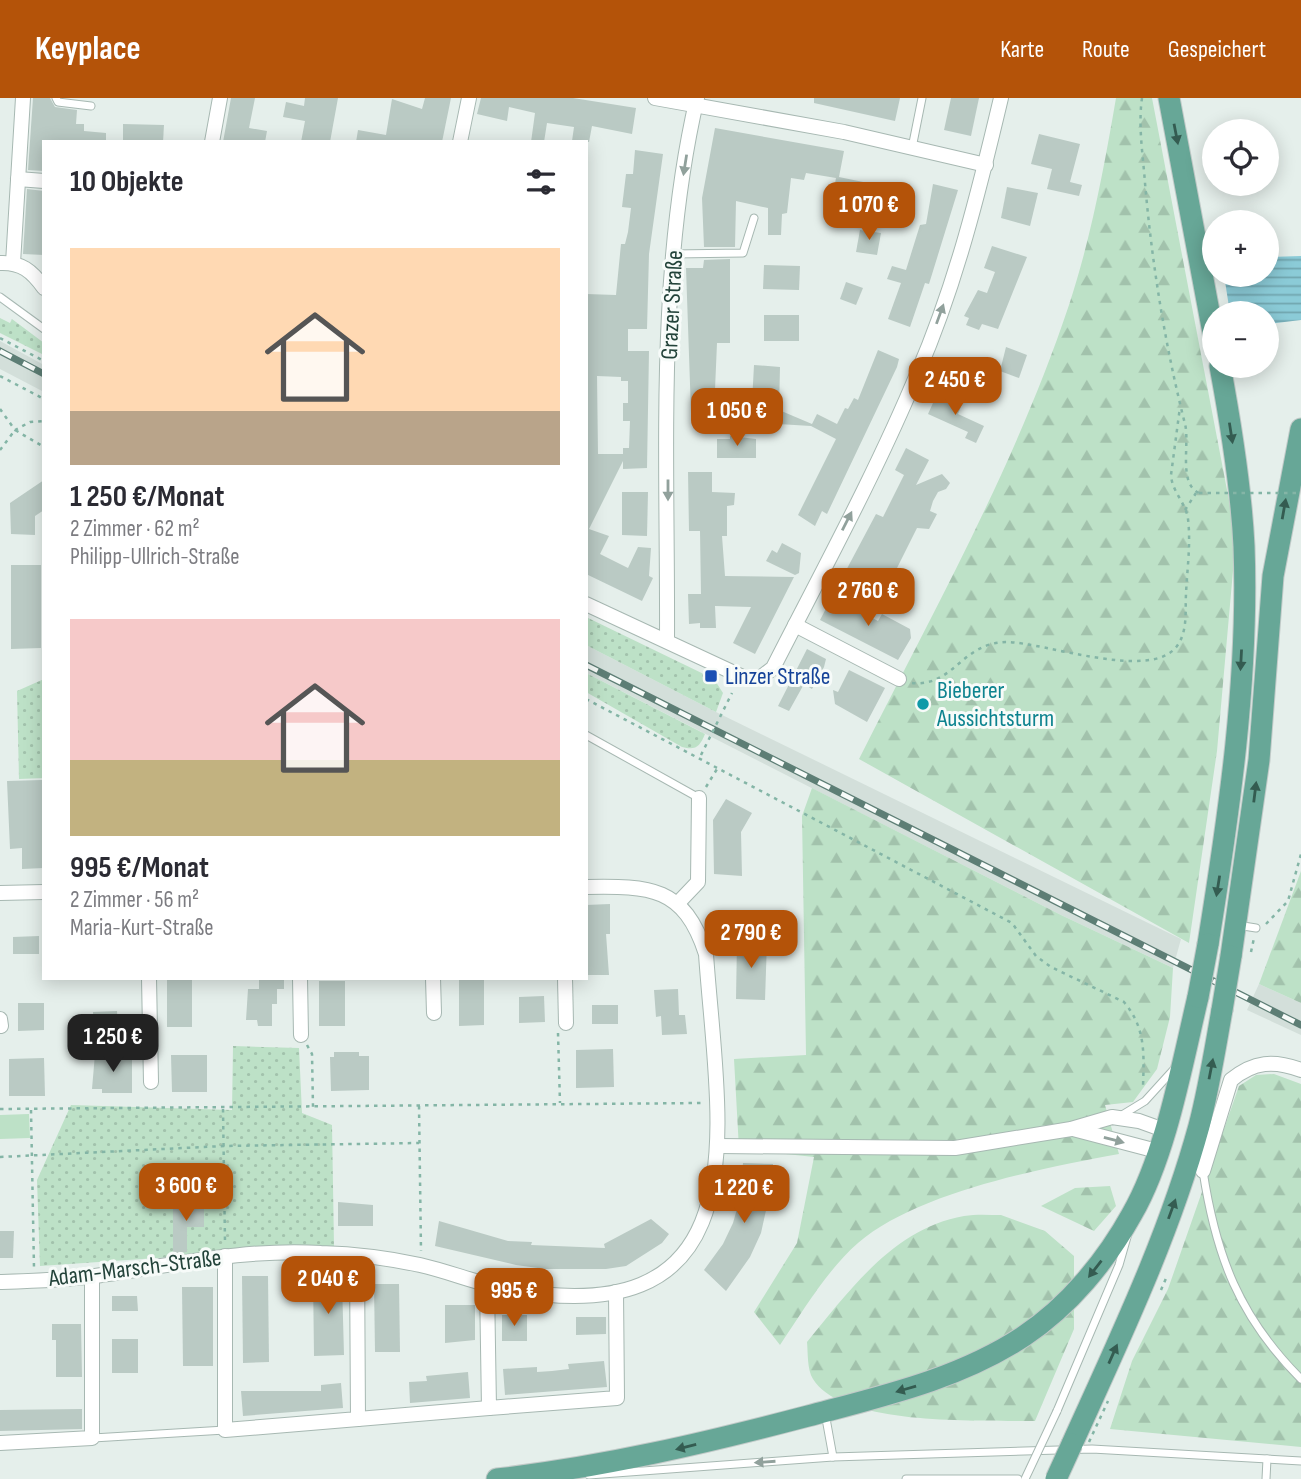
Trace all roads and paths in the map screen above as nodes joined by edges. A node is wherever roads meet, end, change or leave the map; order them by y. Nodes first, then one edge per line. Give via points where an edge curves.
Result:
1 (23, 98) edge
2 (56, 98) edge
3 (220, 98) edge
4 (469, 98) edge
5 (655, 98) edge
6 (922, 98) edge
7 (1002, 98) edge
8 (1142, 98) edge
9 (1169, 98) edge
10 (696, 101) edge
11 (91, 106) dead end
12 (212, 140) edge
13 (460, 140) edge
14 (912, 148) junction
15 (986, 165) junction
16 (18, 179) junction
17 (42, 181) edge
18 (754, 218) dead end
19 (674, 254) junction
20 (7, 263) edge
21 (42, 285) edge
22 (0, 297) edge
23 (1207, 301) edge
24 (42, 328) edge
25 (0, 338) edge
26 (42, 360) edge
27 (0, 376) edge
28 (1222, 378) edge
29 (42, 397) edge
30 (1180, 407) junction
31 (0, 409) edge
32 (42, 421) edge
33 (1301, 429) edge
34 (15, 430) junction
35 (1186, 430) junction
36 (1176, 432) junction
37 (42, 446) edge
38 (0, 450) edge
39 (1197, 493) junction
40 (1301, 493) edge
41 (1185, 510) junction
42 (588, 605) edge
43 (795, 625) junction
44 (667, 640) junction
45 (899, 679) joint
46 (732, 693) dead end
47 (588, 700) edge
48 (588, 736) edge
49 (700, 757) junction
50 (717, 769) junction
51 (707, 785) dead end
52 (699, 798) joint
53 (1301, 854) edge
54 (588, 887) edge
55 (42, 892) edge
56 (0, 893) edge
57 (678, 903) junction
58 (1246, 926) junction
59 (1241, 955) junction
60 (149, 980) edge
61 (300, 980) edge
62 (433, 980) edge
63 (565, 980) edge
64 (434, 1013) dead end
65 (0, 1019) edge
66 (566, 1023) joint
67 (1, 1026) edge
68 (301, 1035) joint
69 (1184, 1057) junction
70 (1301, 1070) edge
71 (151, 1082) dead end
72 (560, 1103) junction
73 (716, 1103) junction
74 (1142, 1104) junction
75 (419, 1106) junction
76 (313, 1107) junction
77 (223, 1108) junction
78 (0, 1110) edge
79 (31, 1110) junction
80 (1112, 1117) junction
81 (1071, 1129) junction
82 (1164, 1130) junction
83 (419, 1143) junction
84 (224, 1146) junction
85 (719, 1146) junction
86 (1157, 1151) junction
87 (1191, 1152) junction
88 (32, 1156) junction
89 (0, 1157) edge
90 (1203, 1171) joint
91 (1133, 1213) junction
92 (225, 1256) junction
93 (357, 1256) junction
94 (421, 1265) junction
95 (92, 1276) junction
96 (34, 1280) junction
97 (0, 1282) edge
98 (487, 1285) junction
99 (616, 1292) junction
100 (1301, 1379) edge
101 (489, 1408) junction
102 (825, 1411) junction
103 (358, 1419) junction
104 (225, 1430) junction
105 (92, 1438) junction
106 (0, 1443) edge
107 (833, 1457) junction
108 (1267, 1459) junction
109 (1301, 1461) edge
110 (519, 1477) junction
111 (497, 1479) edge
112 (906, 1479) edge
113 (1018, 1479) edge
114 (1025, 1479) edge
115 (1056, 1479) edge
116 (1266, 1479) edge

1 - 16 street
2 - 11 lane
3 - 12 street
4 - 13 street
5 - 10 street
6 - 14 lane
7 - 15 street
8 - 30 path via 1150,244
9 -> 23 main road
10 - 14 street
10 -> 19 street, Grazer Straße
14 - 15 street
43 -> 15 street via 919,371 961,254
16 - 17 street
16 - 20 street
18 - 19 lane via 743,253
19 -> 44 street, Grazer Straße via 669,314
20 - 21 street via 31,271
22 - 24 lane
25 - 26 path
27 - 29 path
28 -> 69 main road, bridge via 1241,505 1245,593 1234,755 1208,944
30 - 35 path
30 - 36 path
31 - 34 path
32 - 34 path
58 -> 33 main road via 1273,576
34 - 37 path
34 - 38 path
35 - 36 path
35 - 39 path via 1187,477
36 - 41 path via 1171,484
39 - 40 path, bridge
39 - 41 path
41 - 45 path via 1186,622 1177,646 1166,655 1117,659 998,643 967,654 946,675 926,684
42 - 44 street
43 - 44 street via 773,668 750,680
43 - 45 street
46 - 49 path, bridge
47 - 49 path
48 - 52 lane
49 - 50 path
50 - 51 path
50 - 74 path via 1012,923 1036,956 1051,967 1124,1002 1139,1024 1144,1045
52 - 57 street via 698,882
53 - 58 path via 1288,901 1268,923
54 - 57 street via 651,890
55 - 56 street
57 - 73 street, Adam-Marsch-Straße via 696,925 706,954
58 - 59 main road
58 - 59 path
87 -> 59 main road, bridge via 1222,1010
60 - 71 street
61 - 68 street
62 - 64 street
63 - 66 street
65 - 67 street
66 - 72 path via 558,1033
68 - 76 path via 312,1054
69 - 74 lane
69 - 82 main road
70 - 90 street via 1268,1062 1231,1080
72 - 73 path
72 - 75 path
73 - 85 street, Adam-Marsch-Straße
74 - 80 lane
75 - 76 path
75 - 83 path
76 - 77 path
77 - 79 path
77 - 84 path
78 - 79 path
79 - 88 path
80 - 81 street
80 - 82 street
81 - 85 street via 955,1148
81 -> 86 street
82 - 86 main road
82 - 87 main road
83 - 84 path
83 - 94 path
84 - 88 path
84 - 92 path
85 - 99 street, Adam-Marsch-Straße via 706,1220 694,1241 658,1275
86 - 87 main road
86 - 91 main road
115 -> 87 main road, bridge via 1152,1264
88 - 89 path
88 - 96 path
90 - 100 lane via 1218,1242 1236,1293 1277,1354
91 -> 102 main road via 1083,1284 1026,1335 946,1377
91 - 114 lane, bridge via 1119,1265
92 - 93 street, Adam-Marsch-Straße via 265,1251
92 - 95 street, Adam-Marsch-Straße
92 - 104 street
93 - 94 street, Adam-Marsch-Straße
93 - 103 street
94 - 98 street, Adam-Marsch-Straße
95 - 96 street, Adam-Marsch-Straße
95 - 105 street
96 - 97 street, Adam-Marsch-Straße
98 - 99 street, Adam-Marsch-Straße via 567,1295
98 - 101 street
99 - 101 street via 617,1398
101 - 103 street
102 - 107 lane
102 -> 110 main road via 652,1455
103 - 104 street
104 - 105 lane
105 - 106 street
107 - 108 lane via 1092,1449
107 -> 110 lane
108 - 109 lane
108 - 116 lane
110 - 111 main road
112 - 113 lane

